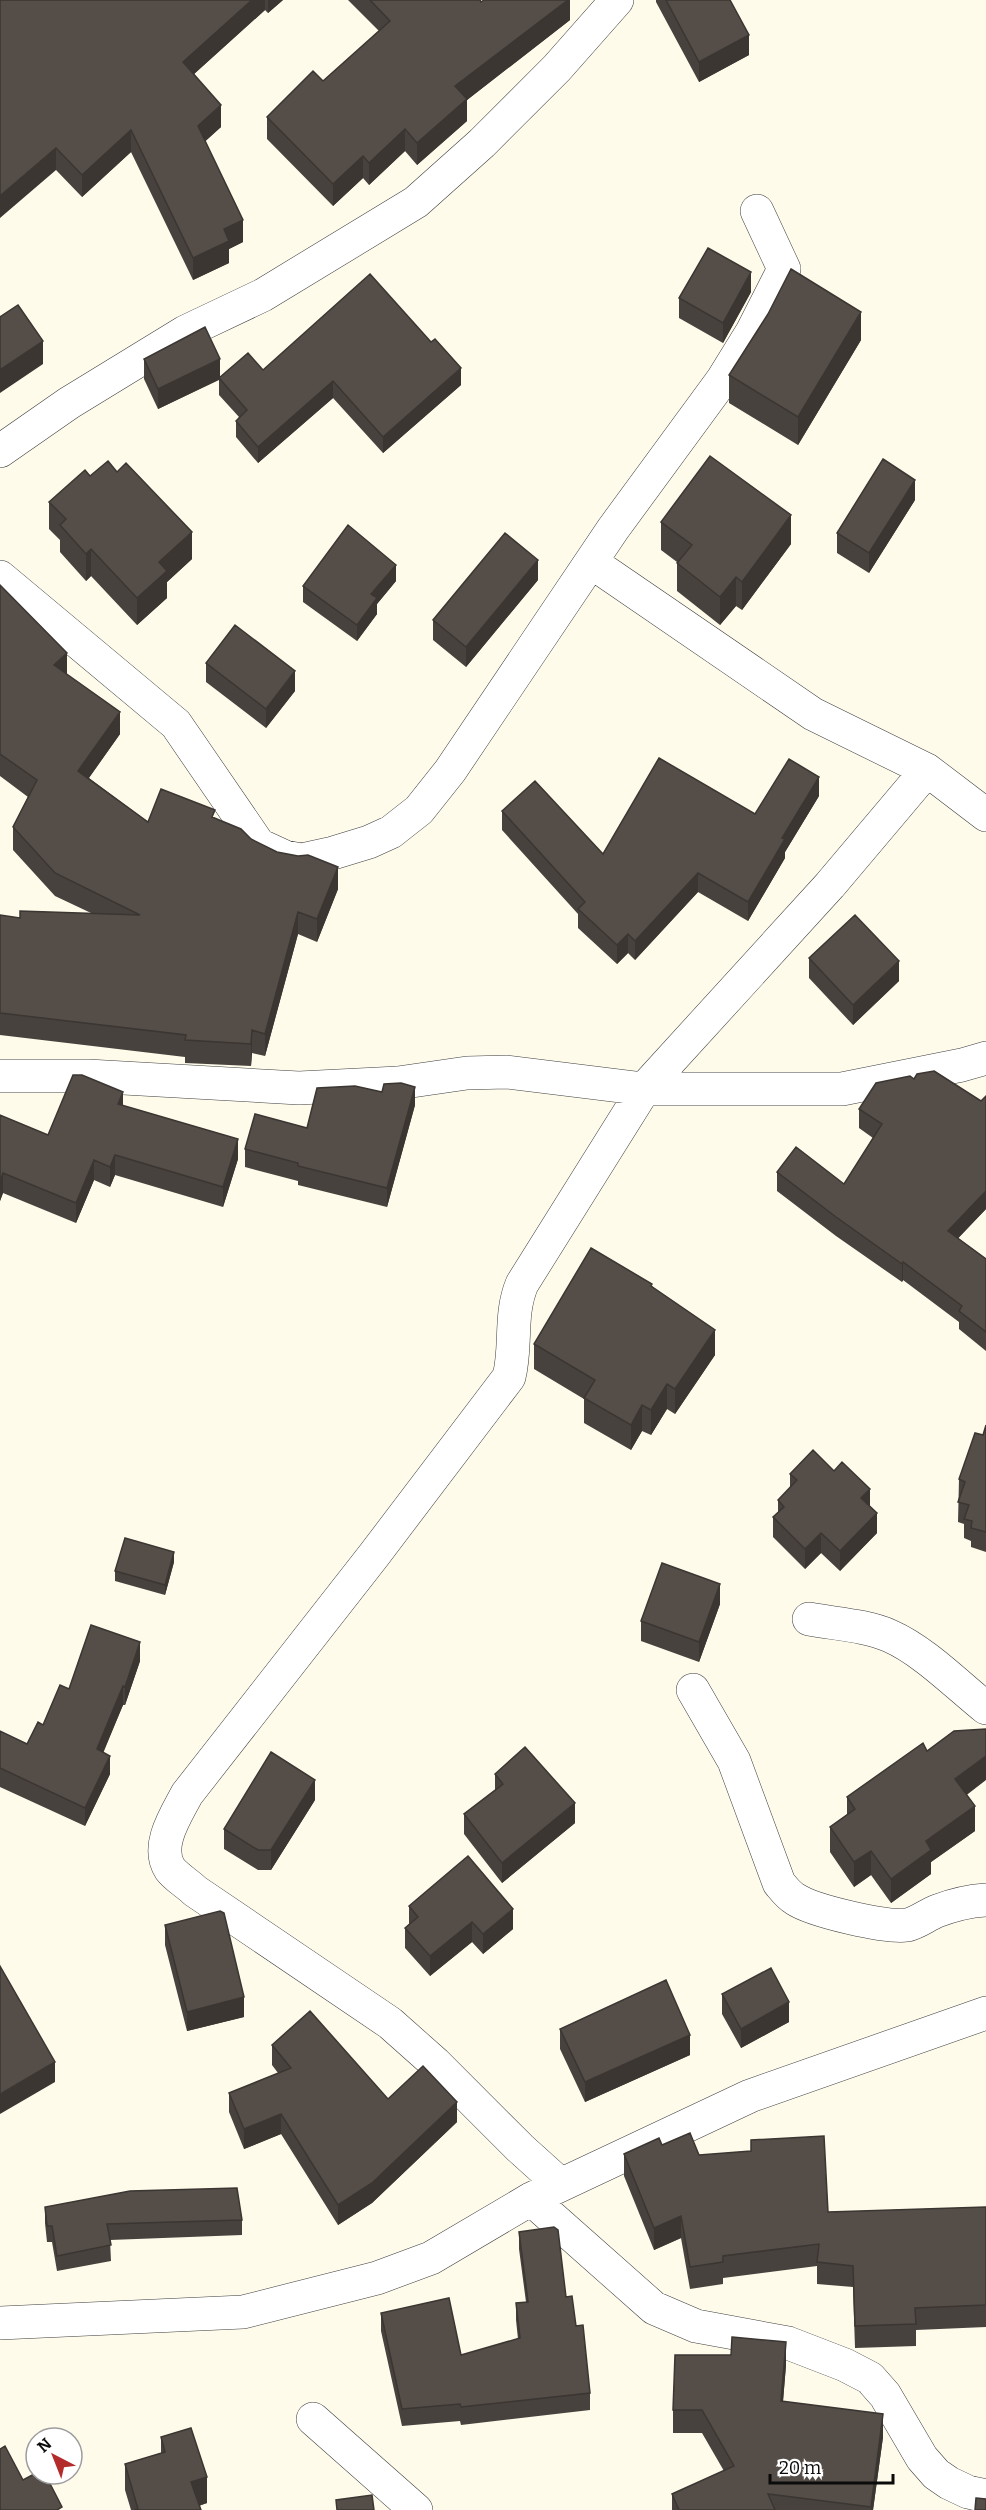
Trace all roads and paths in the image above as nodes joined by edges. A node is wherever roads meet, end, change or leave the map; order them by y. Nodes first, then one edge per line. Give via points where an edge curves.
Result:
1 (617, 0) edge
2 (757, 211) dead end
3 (0, 451) edge
4 (591, 562) junction
5 (0, 577) edge
6 (927, 770) junction
7 (986, 815) edge
8 (986, 1058) edge
9 (0, 1076) edge
10 (644, 1089) junction
11 (809, 1619) dead end
12 (693, 1690) dead end
13 (986, 1708) edge
14 (986, 1900) edge
15 (986, 2013) edge
16 (561, 2185) junction
17 (531, 2199) junction
18 (0, 2323) edge
19 (313, 2419) dead end
20 (986, 2498) edge
21 (416, 2510) edge
22 (956, 2510) edge

1 - 3 street via 557,68 416,202 263,294 185,332 69,403
2 - 4 street via 782,260 782,277 723,379
4 - 5 street via 480,728 419,810 391,832 369,842 301,860 259,845 176,724
4 - 6 street via 813,714
6 - 7 street
6 - 10 street via 830,885
8 - 10 street via 842,1089
9 - 10 street via 88,1076 299,1088 398,1083 507,1071
10 - 16 street via 522,1284 513,1314 513,1362 509,1377 187,1794 172,1822 165,1856 171,1870 195,1891 390,2023
11 - 13 street via 890,1636
12 - 14 street via 734,1761 779,1883 791,1897 824,1910 885,1925 908,1924 969,1901
15 - 16 street via 750,2096
16 - 17 street
17 - 18 street via 431,2258 376,2278 243,2312
17 - 20 street via 654,2308 696,2325 788,2343 870,2378 936,2474
19 - 21 street
20 - 22 street

